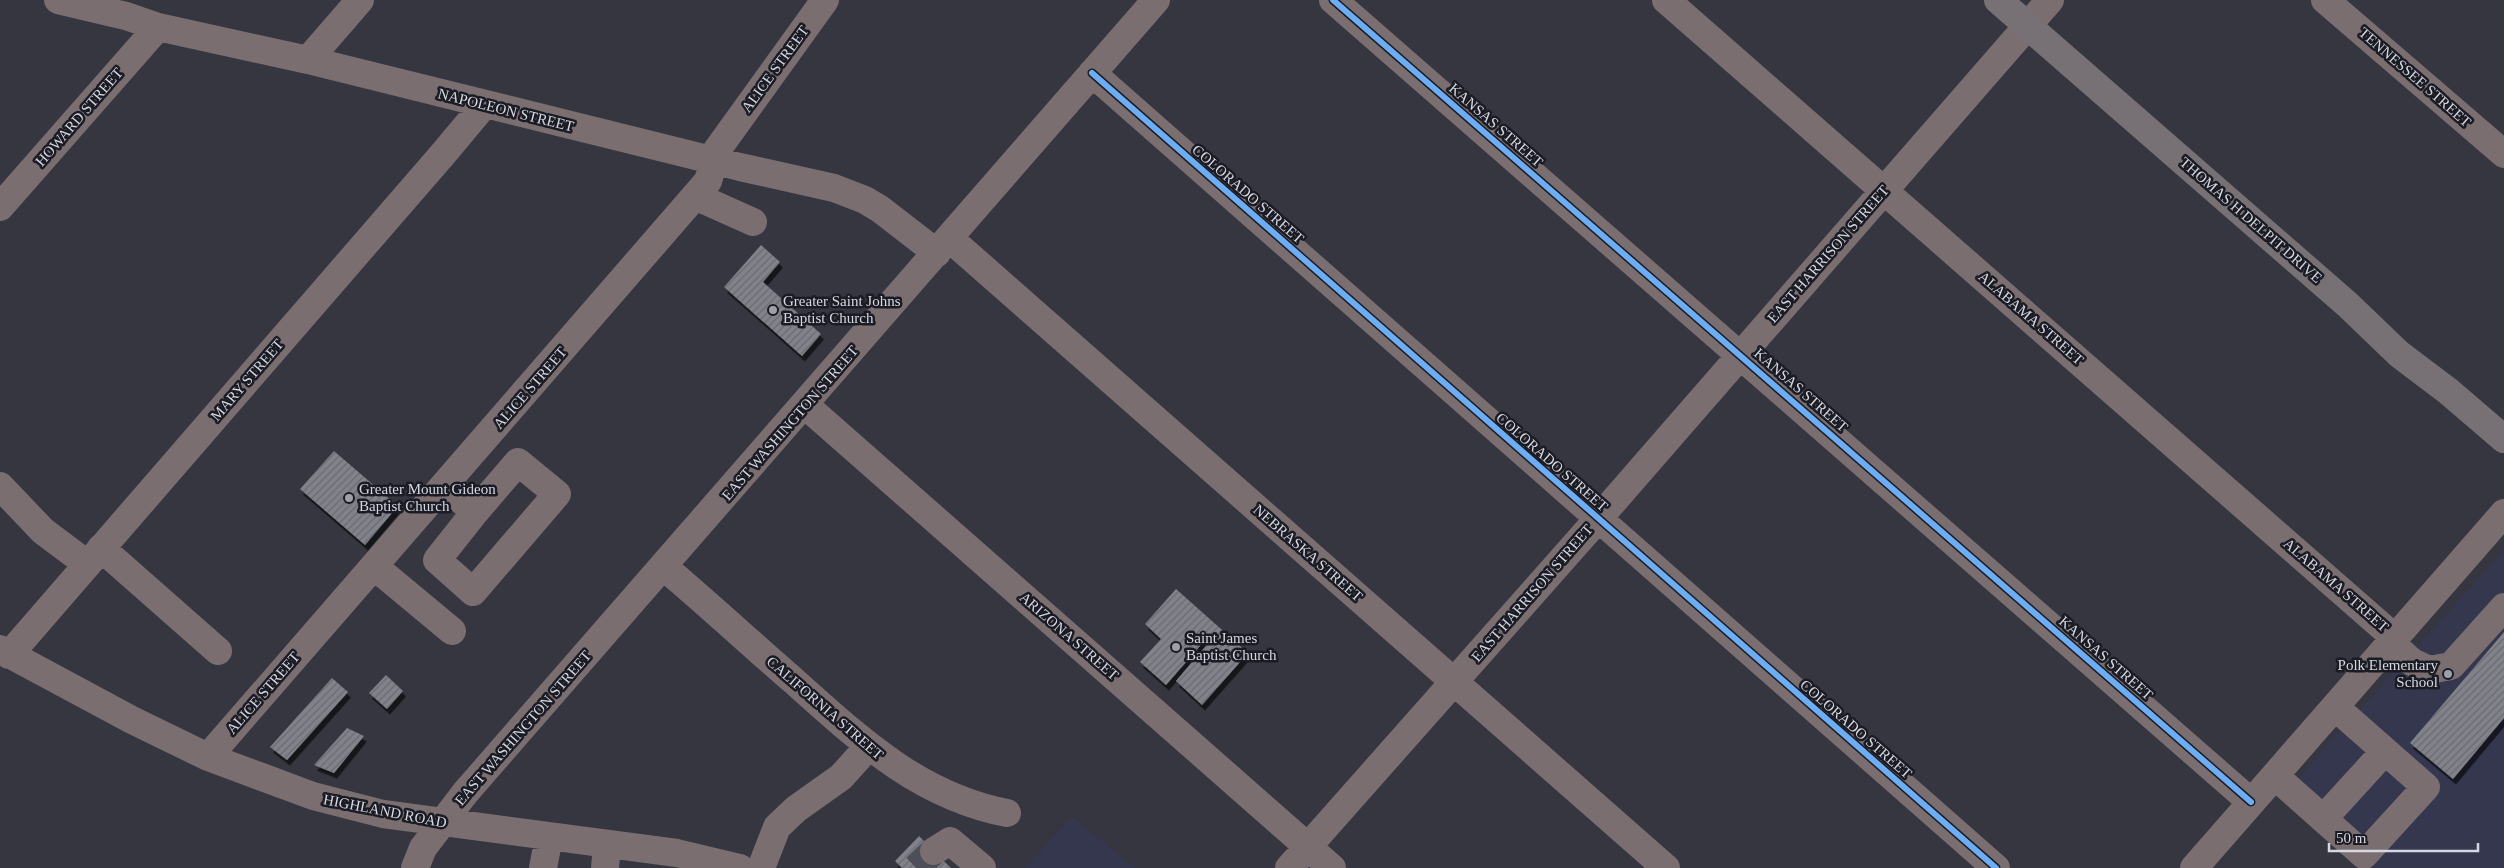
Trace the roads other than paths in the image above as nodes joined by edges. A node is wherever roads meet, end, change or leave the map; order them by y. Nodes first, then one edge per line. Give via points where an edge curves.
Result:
1 (58, 0) edge
2 (360, 0) edge
3 (825, 0) edge
4 (1156, 0) edge
5 (1333, 0) edge
6 (1666, 0) edge
7 (1998, 0) edge
8 (2050, 0) edge
9 (2325, 0) edge
10 (133, 8) edge
11 (2027, 25) junction
12 (158, 27) junction
13 (308, 60) junction
14 (1092, 73) junction
15 (484, 105) junction
16 (2504, 154) edge
17 (714, 161) junction
18 (1884, 190) junction
19 (695, 196) junction
20 (0, 207) edge
21 (753, 222) dead end
22 (943, 246) junction
23 (1741, 354) junction
24 (805, 405) junction
25 (2504, 439) edge
26 (0, 486) edge
27 (445, 486) junction
28 (475, 512) junction
29 (2504, 513) edge
30 (1598, 519) junction
31 (94, 556) junction
32 (375, 567) junction
33 (664, 567) junction
34 (2504, 607) edge
35 (452, 631) dead end
36 (2393, 640) junction
37 (218, 651) dead end
38 (4, 652) edge
39 (1454, 682) junction
40 (2335, 707) junction
41 (869, 746) junction
42 (2385, 751) junction
43 (208, 757) junction
44 (2274, 776) junction
45 (2252, 802) junction
46 (1007, 813) dead end
47 (2323, 819) junction
48 (443, 822) junction
49 (549, 837) junction
50 (1307, 847) junction
51 (934, 851) tunnel mouth
52 (606, 856) edge
53 (415, 868) edge
54 (543, 868) edge
55 (740, 868) edge
56 (761, 868) edge
57 (982, 868) edge
58 (1288, 868) edge
59 (1332, 868) edge
60 (1666, 868) edge
61 (1996, 868) edge
62 (2194, 868) edge

1 - 10 street, NAPOLEON STREET
2 - 13 street
3 - 17 street, ALICE STREET via 717,150
4 - 14 street, EAST WASHINGTON STREET
5 - 23 street, KANSAS STREET
6 - 18 street, ALABAMA STREET
7 - 11 main road, THOMAS H DELPIT DRIVE
8 - 11 street, EAST HARRISON STREET
9 - 16 street, TENNESSEE STREET
10 - 12 street, NAPOLEON STREET
11 - 18 street, EAST HARRISON STREET
11 - 25 main road, THOMAS H DELPIT DRIVE via 2348,305 2399,354
12 - 13 street, NAPOLEON STREET
12 - 20 street, HOWARD STREET
13 - 15 street, NAPOLEON STREET
14 - 22 street, EAST WASHINGTON STREET
14 - 30 street, COLORADO STREET
15 - 17 street, NAPOLEON STREET
15 - 31 street, MARY STREET
17 - 19 street, ALICE STREET via 708,180
17 - 22 street, NAPOLEON STREET via 834,188
18 - 23 street, EAST HARRISON STREET
18 - 36 street, ALABAMA STREET
19 - 21 street
19 - 27 street, ALICE STREET
22 - 24 street, EAST WASHINGTON STREET
22 - 39 street, NEBRASKA STREET
23 - 30 street, EAST HARRISON STREET
23 - 45 street, KANSAS STREET
24 - 33 street, EAST WASHINGTON STREET
24 - 50 street, ARIZONA STREET
26 - 31 street via 43,531
27 - 28 street
27 - 32 street, ALICE STREET
28 - 28 street via 518,462 557,494 473,592 437,560
29 - 36 street
30 - 39 street, EAST HARRISON STREET
30 - 61 street, COLORADO STREET
31 - 37 street
31 - 38 street, MARY STREET
32 - 35 street
32 - 43 street, ALICE STREET
33 - 41 street, CALIFORNIA STREET
33 - 48 street, EAST WASHINGTON STREET
34 - 36 street, ALABAMA STREET via 2452,666 2429,670 2412,662
36 - 40 street
38 - 43 street, HIGHLAND ROAD
39 - 50 street, EAST HARRISON STREET
39 - 60 street, NEBRASKA STREET
40 - 42 street
40 - 44 street
41 - 46 street, CALIFORNIA STREET via 890,763 943,794 978,808
41 - 56 street via 841,777 796,809 778,827
42 - 47 street
42 - 47 street via 2426,787 2371,848 2364,855
43 - 48 street, HIGHLAND ROAD via 319,798 383,814
44 - 45 street
44 - 47 street
45 - 62 street
48 - 49 street, HIGHLAND ROAD
48 - 53 street, EAST WASHINGTON STREET via 423,848
49 - 52 street, HIGHLAND ROAD
49 - 54 street
50 - 58 street, EAST HARRISON STREET
50 - 59 street, ARIZONA STREET
51 - 57 street via 950,841
52 - 55 street, HIGHLAND ROAD via 677,853

